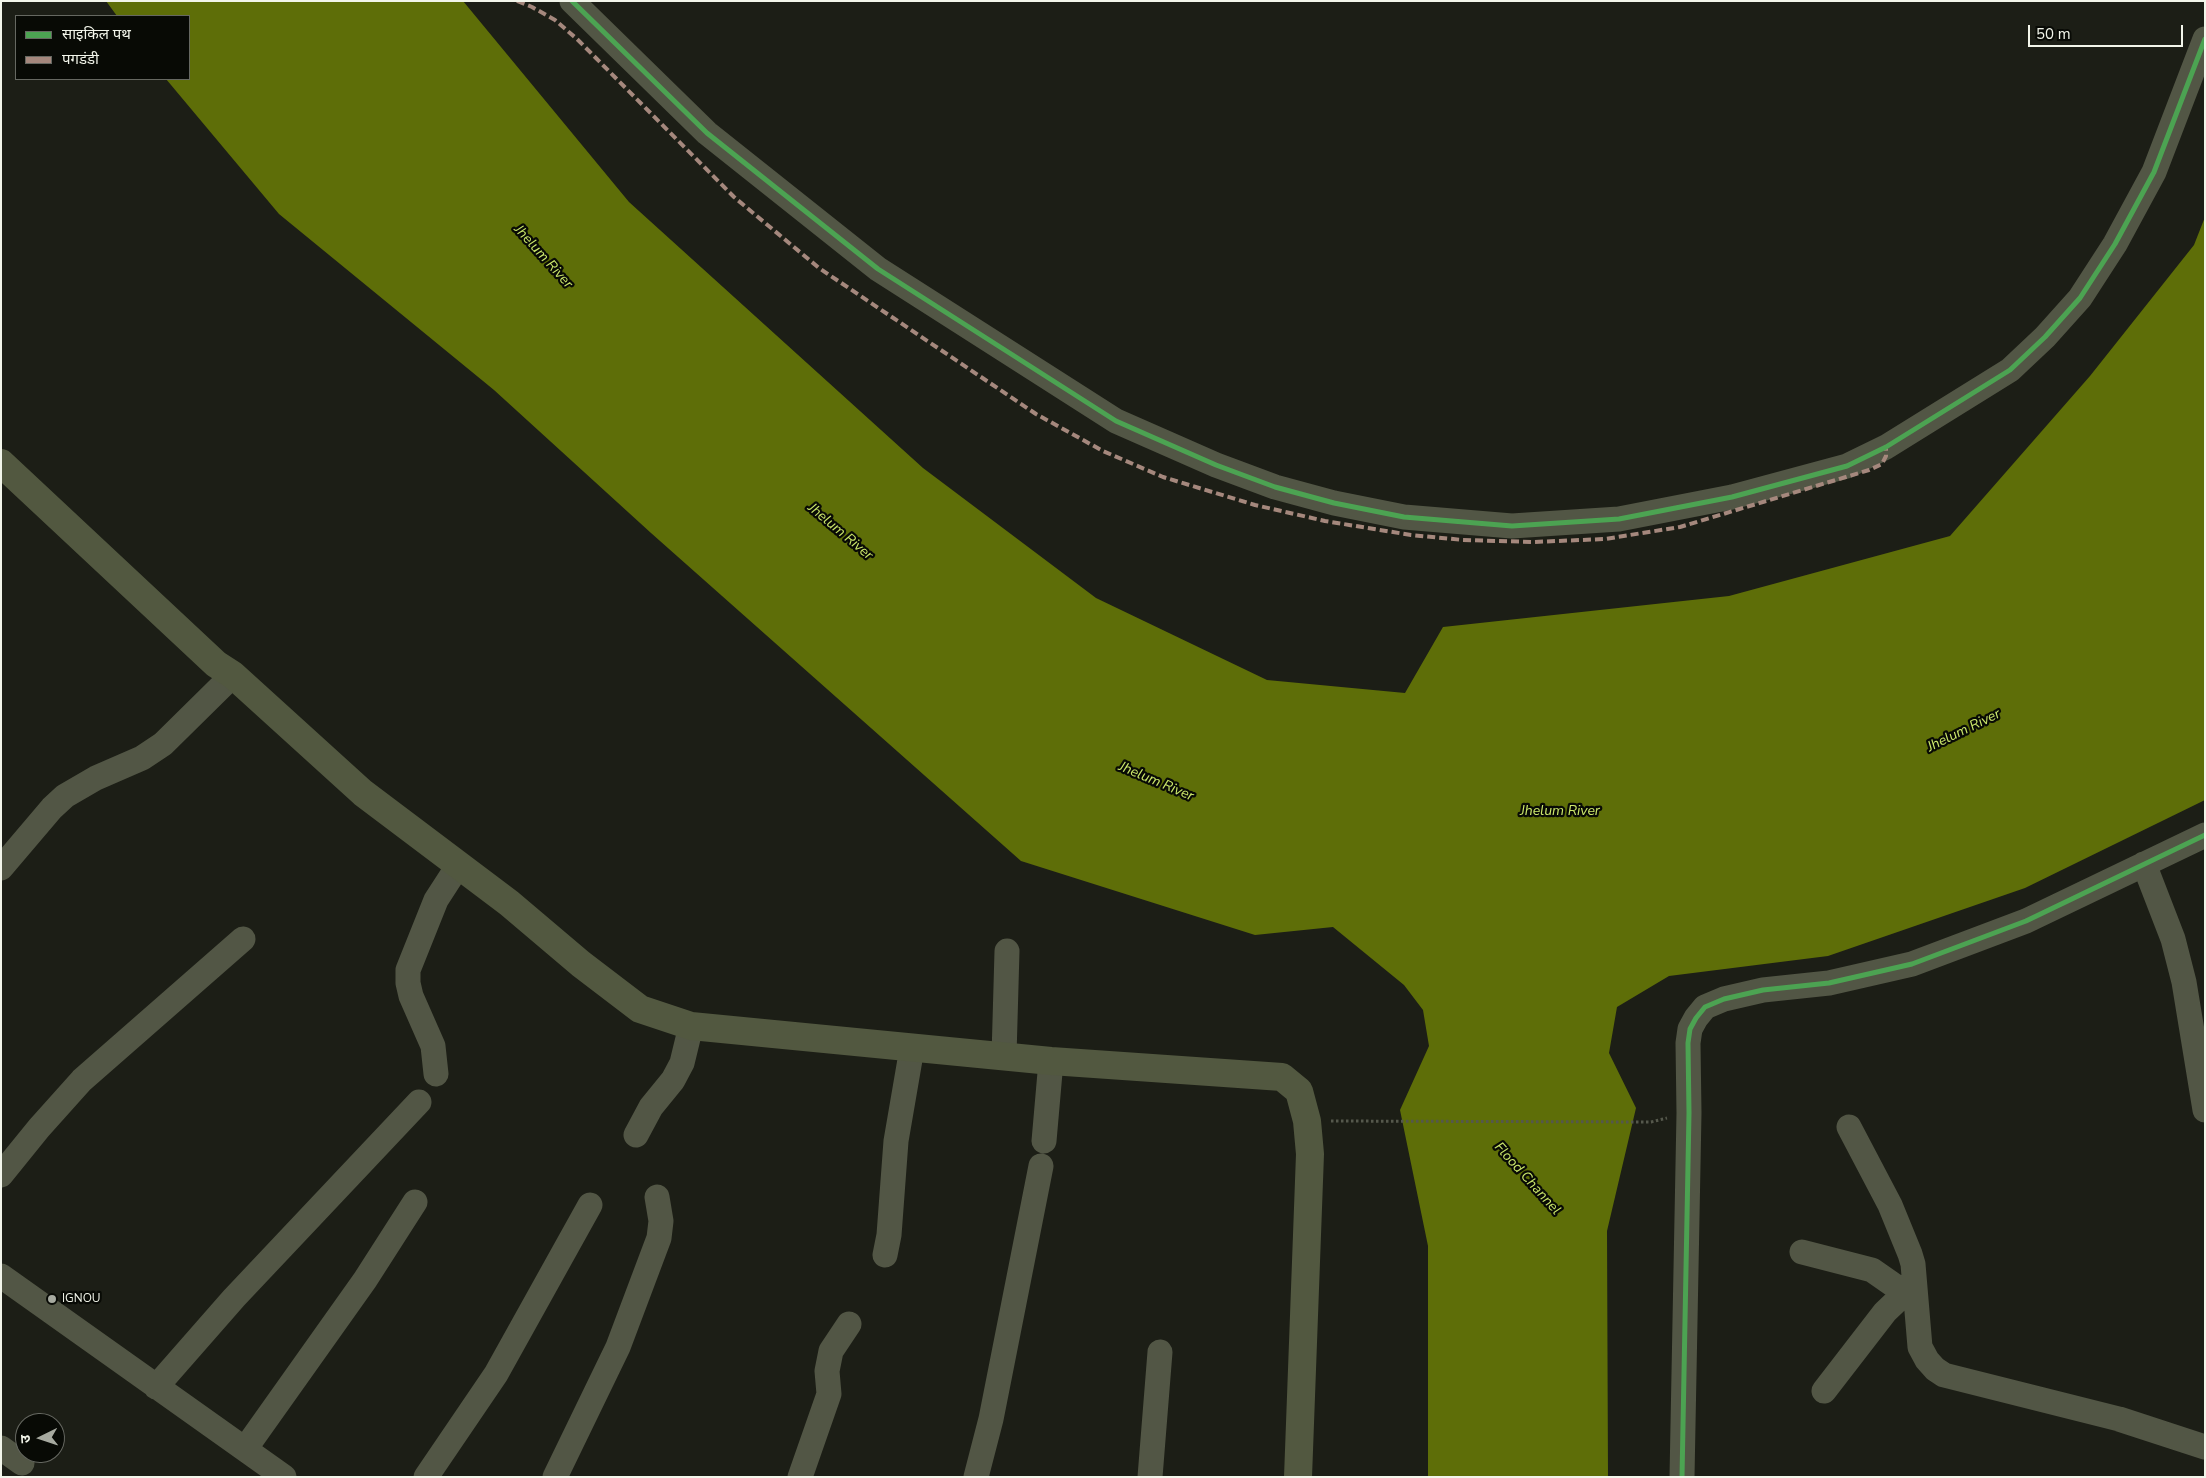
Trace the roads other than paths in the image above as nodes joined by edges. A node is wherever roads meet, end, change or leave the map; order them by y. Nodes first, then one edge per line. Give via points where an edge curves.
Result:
1 (572, 1) edge
2 (2205, 39) edge
3 (1, 464) edge
4 (233, 676) junction
5 (2205, 835) edge
6 (2144, 864) junction
7 (458, 866) junction
8 (1, 868) edge
9 (243, 939) dead end
10 (1007, 951) dead end
11 (691, 1026) junction
12 (912, 1048) junction
13 (1004, 1056) junction
14 (1050, 1061) junction
15 (436, 1074) dead end
16 (419, 1102) dead end
17 (2205, 1110) edge
18 (1849, 1128) dead end
19 (636, 1135) dead end
20 (1044, 1141) dead end
21 (1041, 1166) dead end
22 (1, 1175) edge
23 (657, 1197) dead end
24 (415, 1202) dead end
25 (590, 1205) dead end
26 (1802, 1252) dead end
27 (885, 1256) dead end
28 (1, 1276) edge
29 (1910, 1291) junction
30 (849, 1324) dead end
31 (1160, 1352) dead end
32 (156, 1387) junction
33 (1824, 1391) dead end
34 (2205, 1447) edge
35 (1, 1448) edge
36 (245, 1449) junction
37 (15, 1458) edge
38 (284, 1477) edge
39 (426, 1477) edge
40 (555, 1477) edge
41 (800, 1477) edge
42 (976, 1477) edge
43 (1150, 1477) edge
44 (1298, 1477) edge
45 (1682, 1477) edge

1 - 2 street via 707,133 878,269 1116,421 1216,465 1275,487 1334,503 1404,517 1512,526 1619,519 1732,496 1848,466 1886,447 2010,370 2080,298 2115,244 2154,172
3 - 4 main road via 216,664
4 - 7 main road via 363,793
4 - 8 street via 162,744 142,758 65,796
5 - 6 street
6 - 17 street via 2173,939 2184,982
6 - 45 street via 2026,921 1912,964 1829,983 1763,990 1724,999 1705,1007 1696,1018 1688,1043
7 - 11 main road via 640,1009
7 - 15 street via 436,900 408,970 411,996 433,1046
9 - 22 street via 82,1080
10 - 13 street
11 - 12 main road
11 - 19 street via 682,1063
12 - 13 main road
12 - 27 street via 896,1141
13 - 14 main road
14 - 20 street
14 - 44 main road via 1282,1077 1299,1091 1307,1121 1310,1154
16 - 32 street via 234,1298
18 - 29 street via 1890,1205 1907,1246 1913,1264
21 - 42 street via 991,1419
23 - 40 street via 661,1221 659,1238 618,1347
24 - 36 street via 365,1280
25 - 39 street via 496,1374
26 - 29 street via 1872,1270
28 - 32 street
29 - 33 street via 1885,1312
29 - 34 street via 1920,1346 1927,1360 1944,1375 2119,1419
30 - 41 street via 831,1351 827,1371 829,1394
31 - 43 street
32 - 36 street
35 - 37 street
36 - 38 street

